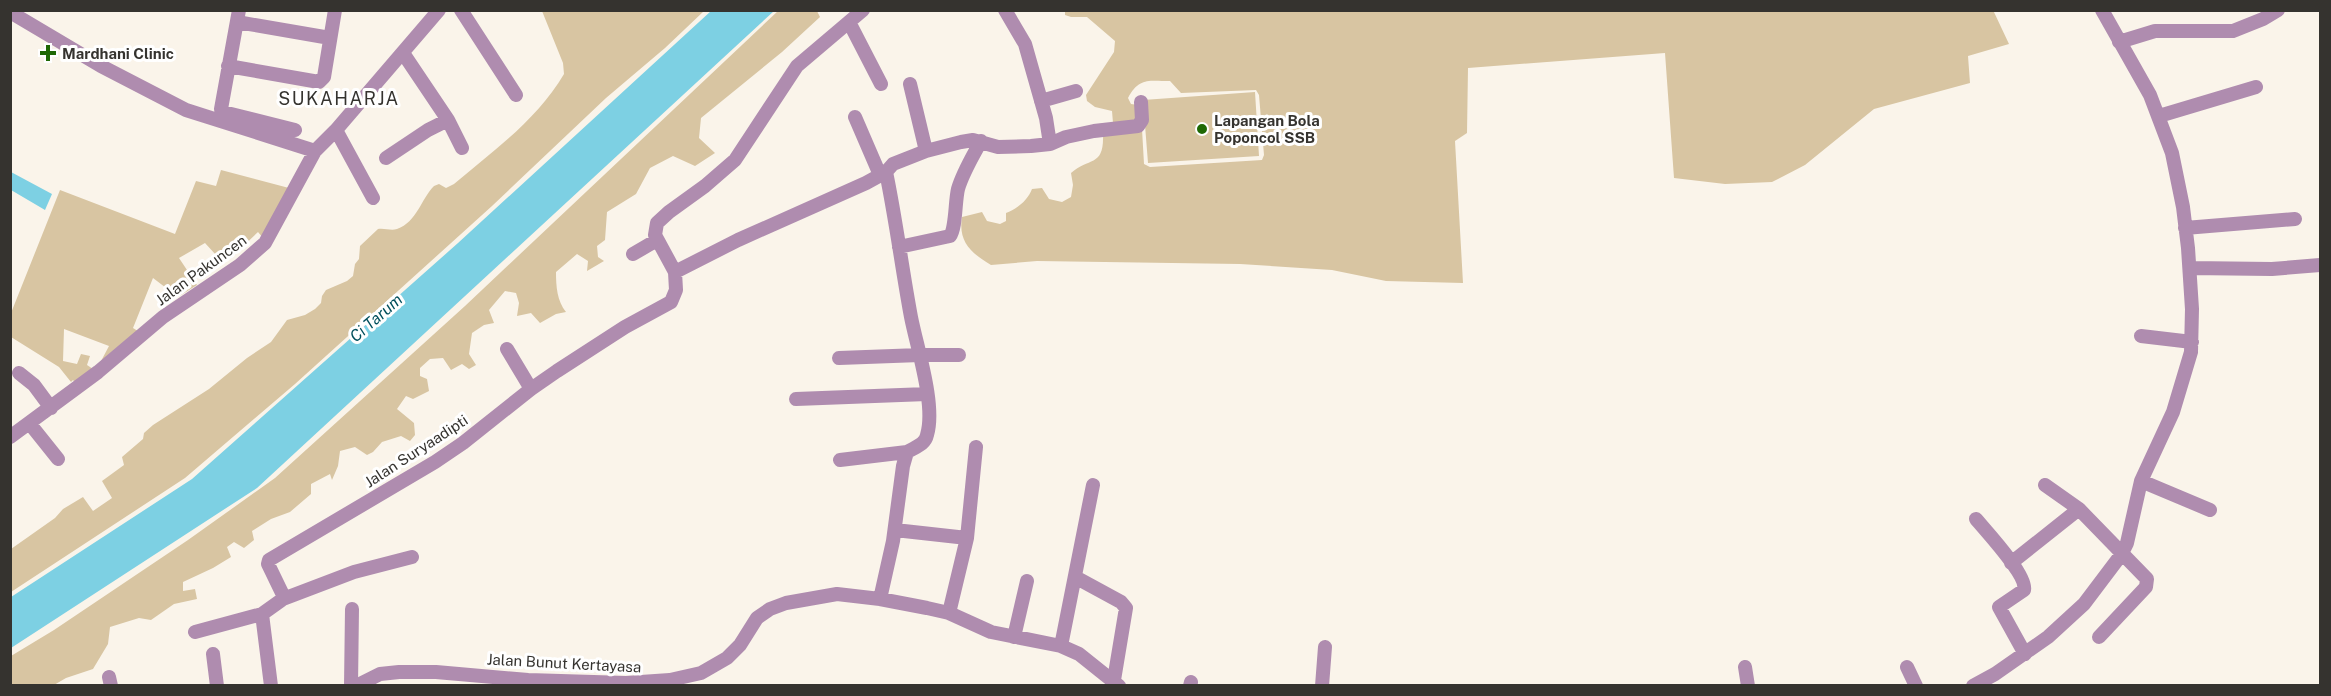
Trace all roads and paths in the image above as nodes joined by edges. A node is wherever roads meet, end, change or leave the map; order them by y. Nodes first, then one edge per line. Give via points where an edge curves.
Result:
1 (334, 10) edge
2 (439, 10) edge
3 (461, 10) edge
4 (863, 10) edge
5 (1005, 10) edge
6 (2102, 10) edge
7 (2278, 10) edge
8 (10, 12) edge
9 (238, 16) edge
10 (849, 22) junction
11 (330, 38) junction
12 (2119, 42) junction
13 (403, 53) junction
14 (228, 66) junction
15 (881, 84) dead end
16 (910, 84) dead end
17 (2256, 87) dead end
18 (1076, 92) dead end
19 (516, 94) dead end
20 (1041, 101) junction
21 (1141, 102) dead end
22 (2159, 116) junction
23 (855, 117) dead end
24 (448, 120) junction
25 (295, 130) dead end
26 (336, 130) junction
27 (981, 141) junction
28 (1050, 144) junction
29 (462, 148) dead end
30 (315, 151) junction
31 (926, 151) junction
32 (386, 158) dead end
33 (883, 173) junction
34 (373, 198) dead end
35 (2295, 219) dead end
36 (2185, 228) junction
37 (657, 240) junction
38 (899, 247) junction
39 (633, 254) dead end
40 (2320, 265) edge
41 (2190, 268) junction
42 (675, 272) junction
43 (2141, 336) dead end
44 (2192, 342) junction
45 (507, 349) dead end
46 (920, 355) junction
47 (959, 356) dead end
48 (839, 358) dead end
49 (19, 373) dead end
50 (531, 389) junction
51 (927, 394) junction
52 (796, 399) dead end
53 (51, 408) junction
54 (30, 424) junction
55 (10, 437) edge
56 (976, 447) dead end
57 (907, 452) junction
58 (58, 459) dead end
59 (840, 460) dead end
60 (2141, 481) junction
61 (1093, 485) dead end
62 (2045, 485) dead end
63 (2079, 509) junction
64 (2210, 510) dead end
65 (1976, 519) dead end
66 (895, 530) junction
67 (967, 538) junction
68 (2121, 555) junction
69 (412, 557) dead end
70 (2012, 563) junction
71 (1075, 577) junction
72 (1027, 581) dead end
73 (880, 598) junction
74 (283, 599) junction
75 (352, 609) dead end
76 (949, 613) junction
77 (262, 614) junction
78 (195, 632) dead end
79 (1014, 637) junction
80 (2099, 637) dead end
81 (1061, 646) junction
82 (1325, 647) dead end
83 (213, 654) dead end
84 (2025, 654) junction
85 (1745, 667) dead end
86 (1907, 667) dead end
87 (490, 681) edge
88 (570, 683) edge
89 (1117, 683) edge
90 (217, 686) edge
91 (271, 686) edge
92 (351, 686) edge
93 (356, 686) edge
94 (1322, 686) edge
95 (1748, 686) edge
96 (1916, 686) edge
97 (1973, 686) edge

1 - 11 street
2 - 13 street, Jalan Pakuncen
3 - 19 street
4 - 10 street
5 - 20 street via 1025,44
6 - 12 street
7 - 12 street via 2233,31 2155,31
8 - 30 street via 100,66 186,110
9 - 11 street
9 - 14 street
10 - 15 street
10 - 37 street via 789,75 735,160 657,223
11 - 14 street via 324,77 319,82
12 - 22 street
13 - 24 street
13 - 26 street, Jalan Pakuncen
14 - 25 street via 223,112
16 - 31 street
17 - 22 street
18 - 20 street
20 - 28 street
21 - 28 street via 1142,120 1138,126 1078,134
22 - 36 street via 2172,153
23 - 33 street
24 - 29 street
24 - 32 street
26 - 30 street, Jalan Pakuncen
26 - 34 street
27 - 28 street via 1010,148
27 - 31 street via 962,141
27 - 38 street via 959,188 953,233 946,238
30 - 53 street, Jalan Pakuncen via 265,243 240,265 163,317
31 - 33 street via 893,164
33 - 38 street via 895,212
33 - 42 street
35 - 36 street
36 - 41 street
37 - 39 street
37 - 42 street
38 - 46 street
40 - 41 street
41 - 44 street
42 - 50 street, Jalan Suryaadipti via 676,290 671,302 591,348
43 - 44 street
44 - 60 street via 2173,412
45 - 50 street
46 - 47 street
46 - 48 street
46 - 51 street
49 - 53 street
50 - 74 street, Jalan Suryaadipti via 435,462 269,560
51 - 52 street
51 - 57 street via 927,438
53 - 54 street, Jalan Pakuncen
54 - 55 street, Jalan Pakuncen
54 - 58 street
56 - 67 street
57 - 59 street
57 - 66 street
60 - 64 street
60 - 68 street
61 - 71 street
62 - 63 street
63 - 68 street
63 - 70 street
65 - 70 street
66 - 67 street
66 - 73 street
67 - 76 street
68 - 80 street via 2148,582
68 - 84 street via 2084,604
69 - 74 street via 354,572
70 - 84 street via 2026,586 1999,610
71 - 81 street
71 - 89 street via 1126,608
72 - 79 street
73 - 76 street, Jalan Bunut Kertayasa
73 - 88 street, Jalan Bunut Kertayasa via 837,594 770,609 757,618 727,658 687,677 646,683
74 - 77 street
75 - 92 street
76 - 79 street, Jalan Bunut Kertayasa via 991,632
77 - 78 street
77 - 91 street
79 - 81 street, Jalan Bunut Kertayasa
81 - 89 street, Jalan Bunut Kertayasa via 1079,654
82 - 94 street
83 - 90 street
84 - 97 street
85 - 95 street
86 - 96 street
87 - 88 street, Jalan Bunut Kertayasa
87 - 93 street, Jalan Bunut Kertayasa via 436,672 387,672

